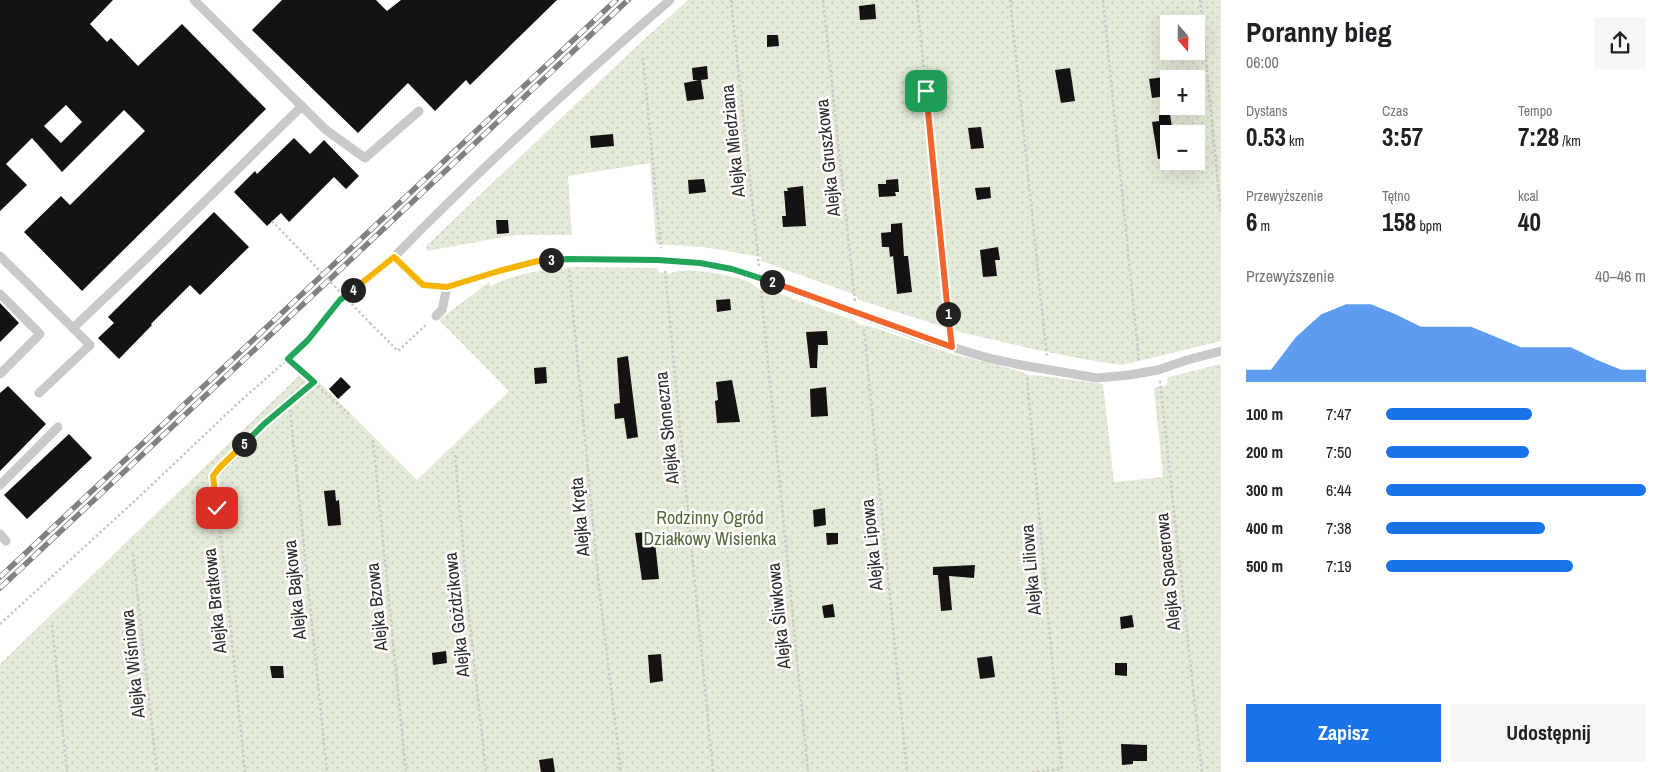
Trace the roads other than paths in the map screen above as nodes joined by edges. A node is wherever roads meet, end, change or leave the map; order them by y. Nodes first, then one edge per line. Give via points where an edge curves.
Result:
1 (194, 0) edge
2 (670, 0) edge
3 (302, 106) junction
4 (419, 111) dead end
5 (0, 256) edge
6 (447, 287) junction
7 (0, 294) edge
8 (436, 316) road end
9 (73, 328) junction
10 (1221, 351) edge
11 (0, 374) edge
12 (39, 393) dead end
13 (58, 427) dead end
14 (0, 485) edge

1 - 3 lane
2 - 6 lane via 510,143 394,257 423,285
3 - 4 lane via 326,130 365,158
3 - 9 lane
5 - 9 lane
6 - 8 lane via 442,310
6 - 10 lane via 538,261 663,260 700,263 761,278 952,347 1048,370 1097,378 1158,370
7 - 11 lane via 40,334
9 - 12 lane via 90,345
13 - 14 lane

